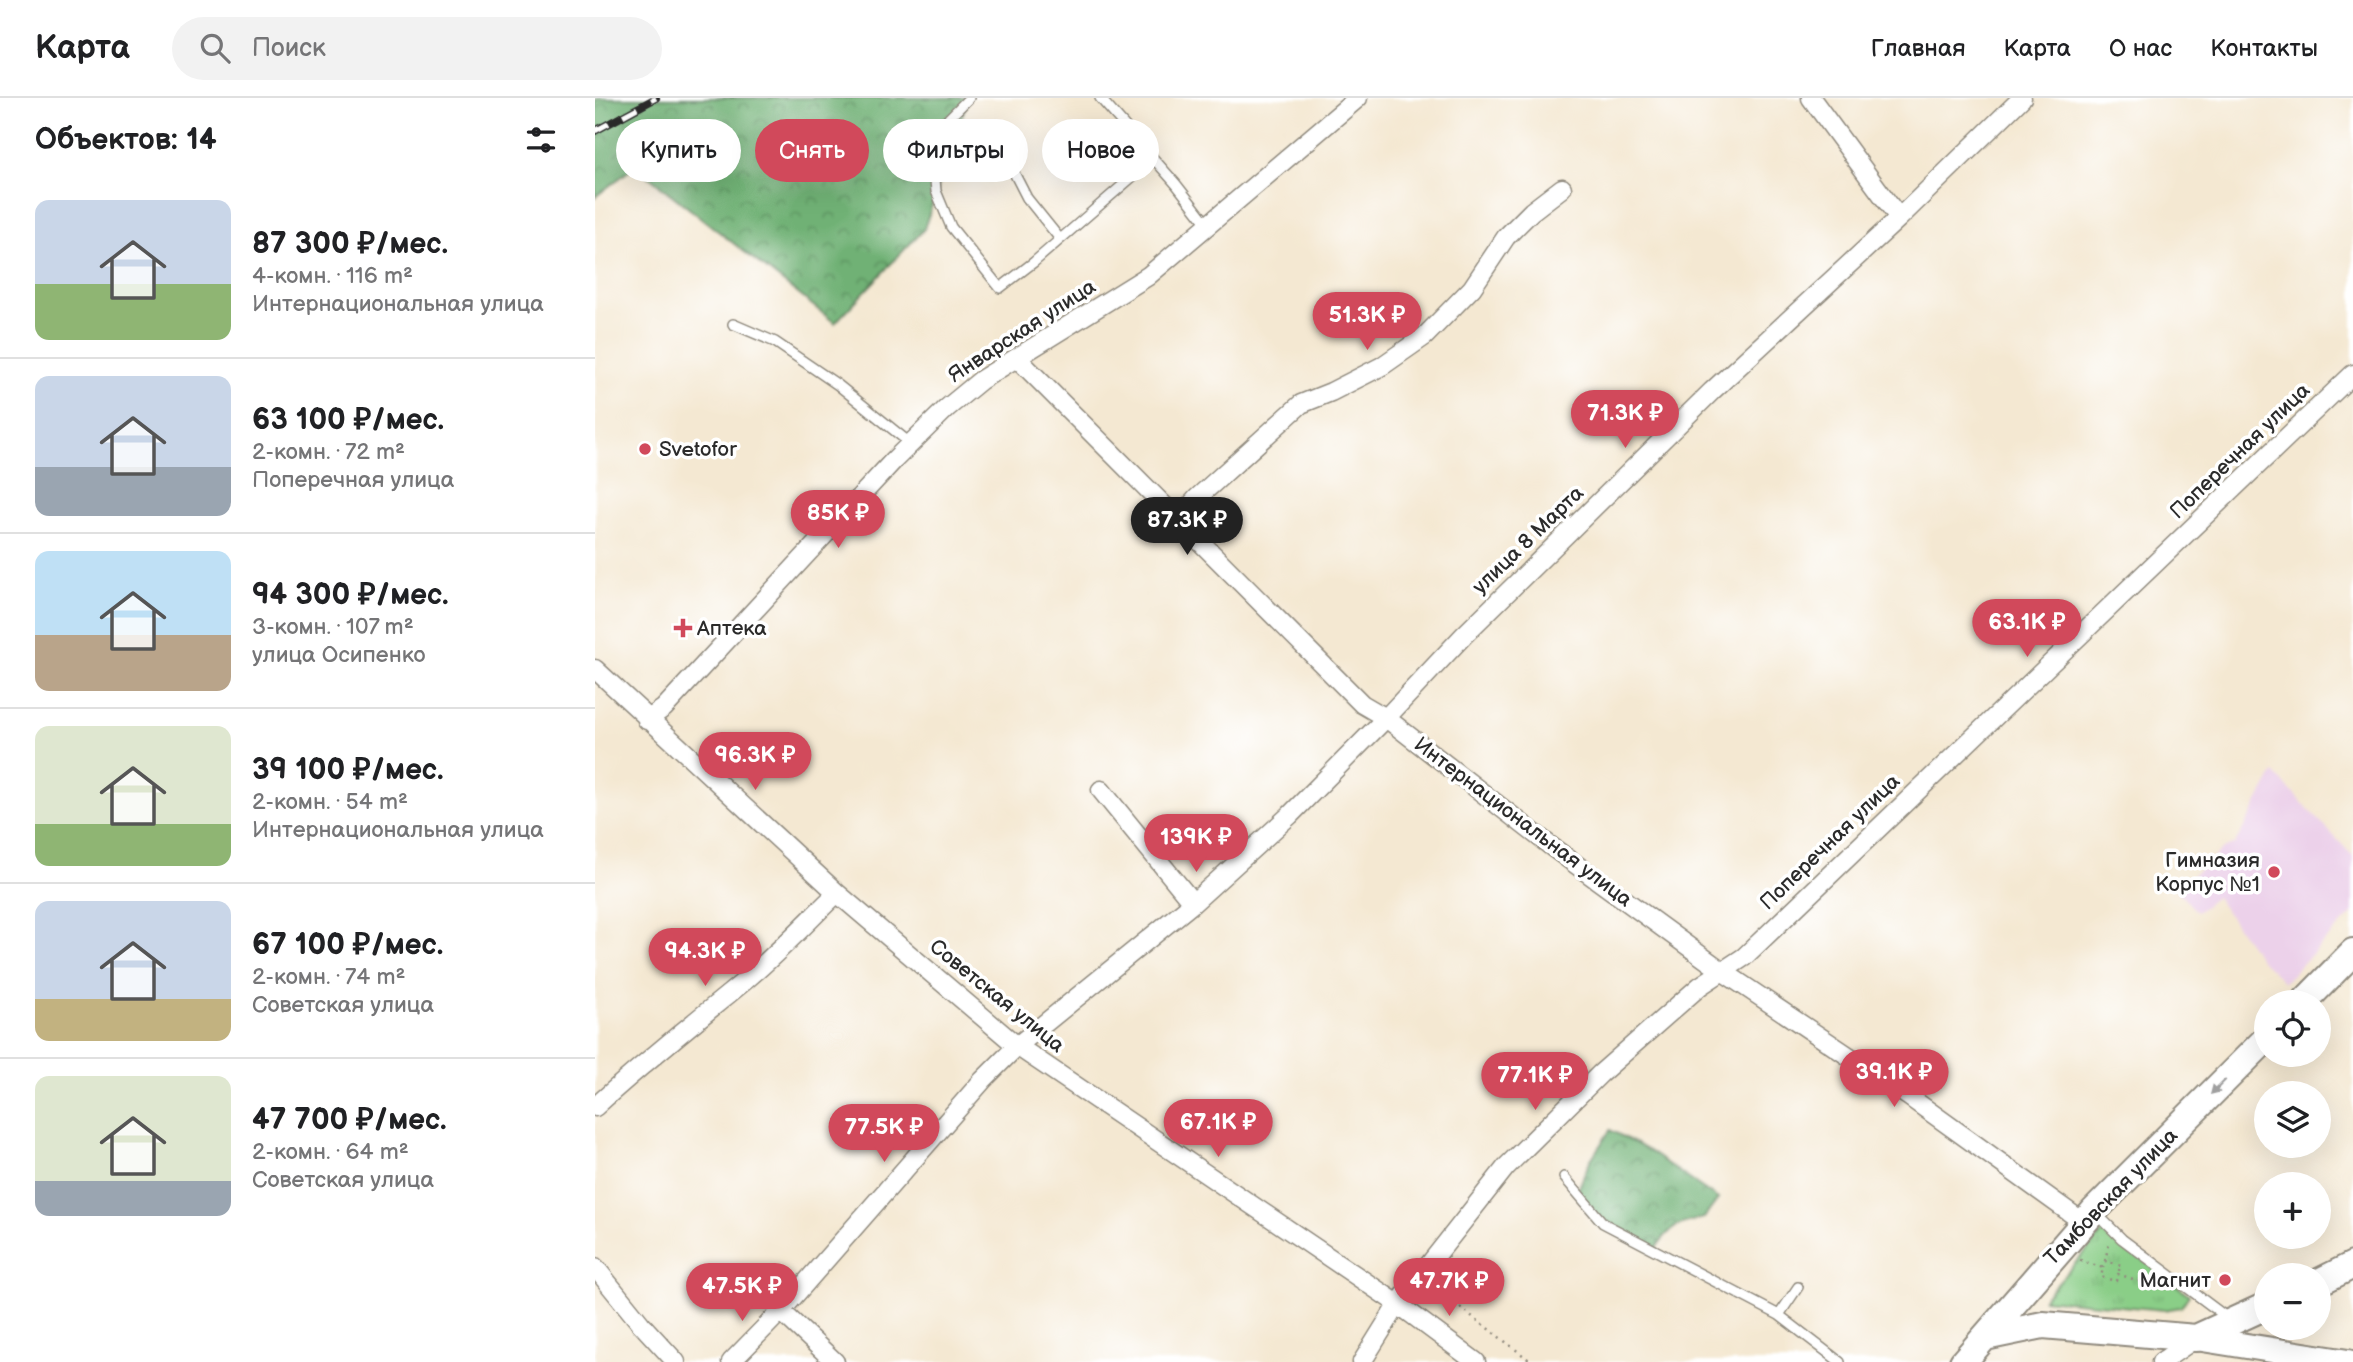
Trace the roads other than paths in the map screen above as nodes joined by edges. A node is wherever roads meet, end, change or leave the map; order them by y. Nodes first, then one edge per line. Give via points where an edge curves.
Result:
1 (969, 98) edge
2 (1100, 98) edge
3 (1358, 98) edge
4 (1811, 98) edge
5 (2022, 98) edge
6 (1118, 119) edge
7 (1159, 166) edge
8 (1019, 182) edge
9 (1126, 182) edge
10 (1562, 188) dead end
11 (1899, 218) junction
12 (1208, 225) junction
13 (1060, 239) junction
14 (733, 324) dead end
15 (1017, 358) junction
16 (2353, 374) edge
17 (911, 444) junction
18 (1178, 520) junction
19 (595, 669) edge
20 (1386, 718) junction
21 (647, 719) junction
22 (1101, 790) dead end
23 (837, 893) junction
24 (1193, 903) junction
25 (2353, 951) edge
26 (1722, 971) junction
27 (2316, 990) edge
28 (1017, 1046) junction
29 (2254, 1051) edge
30 (595, 1107) edge
31 (1564, 1177) dead end
32 (2088, 1217) junction
33 (2353, 1265) edge
34 (595, 1267) edge
35 (2331, 1276) edge
36 (1798, 1287) dead end
37 (1398, 1304) junction
38 (781, 1311) junction
39 (2254, 1311) edge
40 (1779, 1315) junction
41 (2232, 1321) junction
42 (1985, 1337) junction
43 (2196, 1338) junction
44 (2294, 1358) edge
45 (676, 1362) edge
46 (731, 1362) edge
47 (835, 1362) edge
48 (1362, 1362) edge
49 (1476, 1362) edge
50 (1840, 1362) edge
51 (1963, 1362) edge
52 (2161, 1362) edge
53 (2348, 1362) edge

1 - 13 lane via 931,136 936,191 951,227 1000,288
2 - 6 lane
3 - 12 street, Январская улица
4 - 11 street
5 - 11 street, улица 8 Марта
7 - 12 lane
8 - 13 lane
9 - 13 lane
10 - 18 street via 1506,237 1472,288 1425,336 1382,366 1301,404
11 - 20 street, улица 8 Марта via 1682,421
12 - 15 street, Январская улица via 1148,276
14 - 17 lane via 775,342
15 - 17 street, Январская улица via 981,380
15 - 18 street, Интернациональная улица
16 - 26 street, Поперечная улица via 1744,957
17 - 21 street, Январская улица via 664,708
18 - 20 street, Интернациональная улица via 1362,704
19 - 21 street, Советская улица
20 - 24 street, улица 8 Марта via 1290,815
20 - 26 street, Интернациональная улица
21 - 23 street, Советская улица
22 - 24 street
23 - 28 street, Советская улица
23 - 30 street via 748,978
24 - 28 street, улица 8 Марта
25 - 27 main road
26 - 32 street, Интернациональная улица
26 - 37 street, Поперечная улица via 1600,1074 1506,1167
28 - 37 street, Советская улица
28 - 38 street, улица 8 Марта
29 -> 32 main road, Тамбовская улица
31 - 40 lane via 1603,1223
32 - 41 lane
32 - 42 main road, Тамбовская улица
33 - 35 main road
34 - 45 street
36 - 40 lane
37 - 48 street, Поперечная улица
37 - 49 street, Советская улица
38 - 46 street, улица 8 Марта
38 - 47 street
39 - 41 main road
40 - 50 lane
41 - 43 main road
42 - 43 main road via 2043,1325
42 - 51 main road, Тамбовская улица
43 - 44 main road
43 - 52 street
44 - 53 main road

